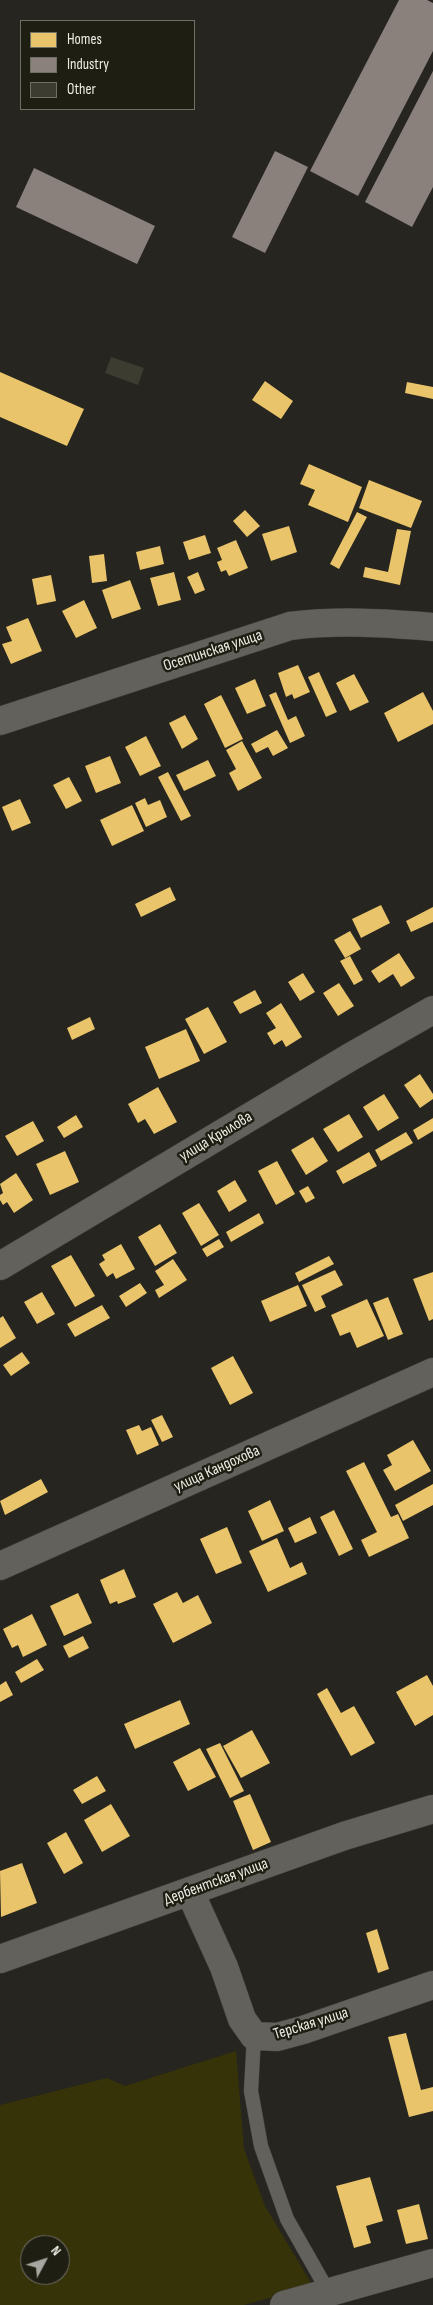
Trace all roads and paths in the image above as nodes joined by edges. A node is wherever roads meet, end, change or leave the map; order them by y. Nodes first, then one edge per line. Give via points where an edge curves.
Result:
1 (433, 627) edge
2 (0, 721) edge
3 (433, 1010) edge
4 (0, 1266) edge
5 (433, 1372) edge
6 (0, 1566) edge
7 (433, 1809) edge
8 (190, 1892) junction
9 (0, 1959) edge
10 (433, 1985) edge
11 (254, 2036) junction
12 (433, 2263) edge
13 (328, 2293) junction
14 (284, 2305) edge

1 - 2 street, Осетинская улица via 360,622 290,626
3 - 4 street, улица Крылова
5 - 6 street, улица Кандохова
7 - 8 street, Дербентская улица via 344,1836
8 - 9 street, Дербентская улица
8 - 11 street, Терская улица via 224,1967 242,2019
10 - 11 street, Терская улица via 303,2030 277,2037
11 - 13 lane via 251,2091 261,2146 287,2219
12 - 13 street
13 - 14 street

